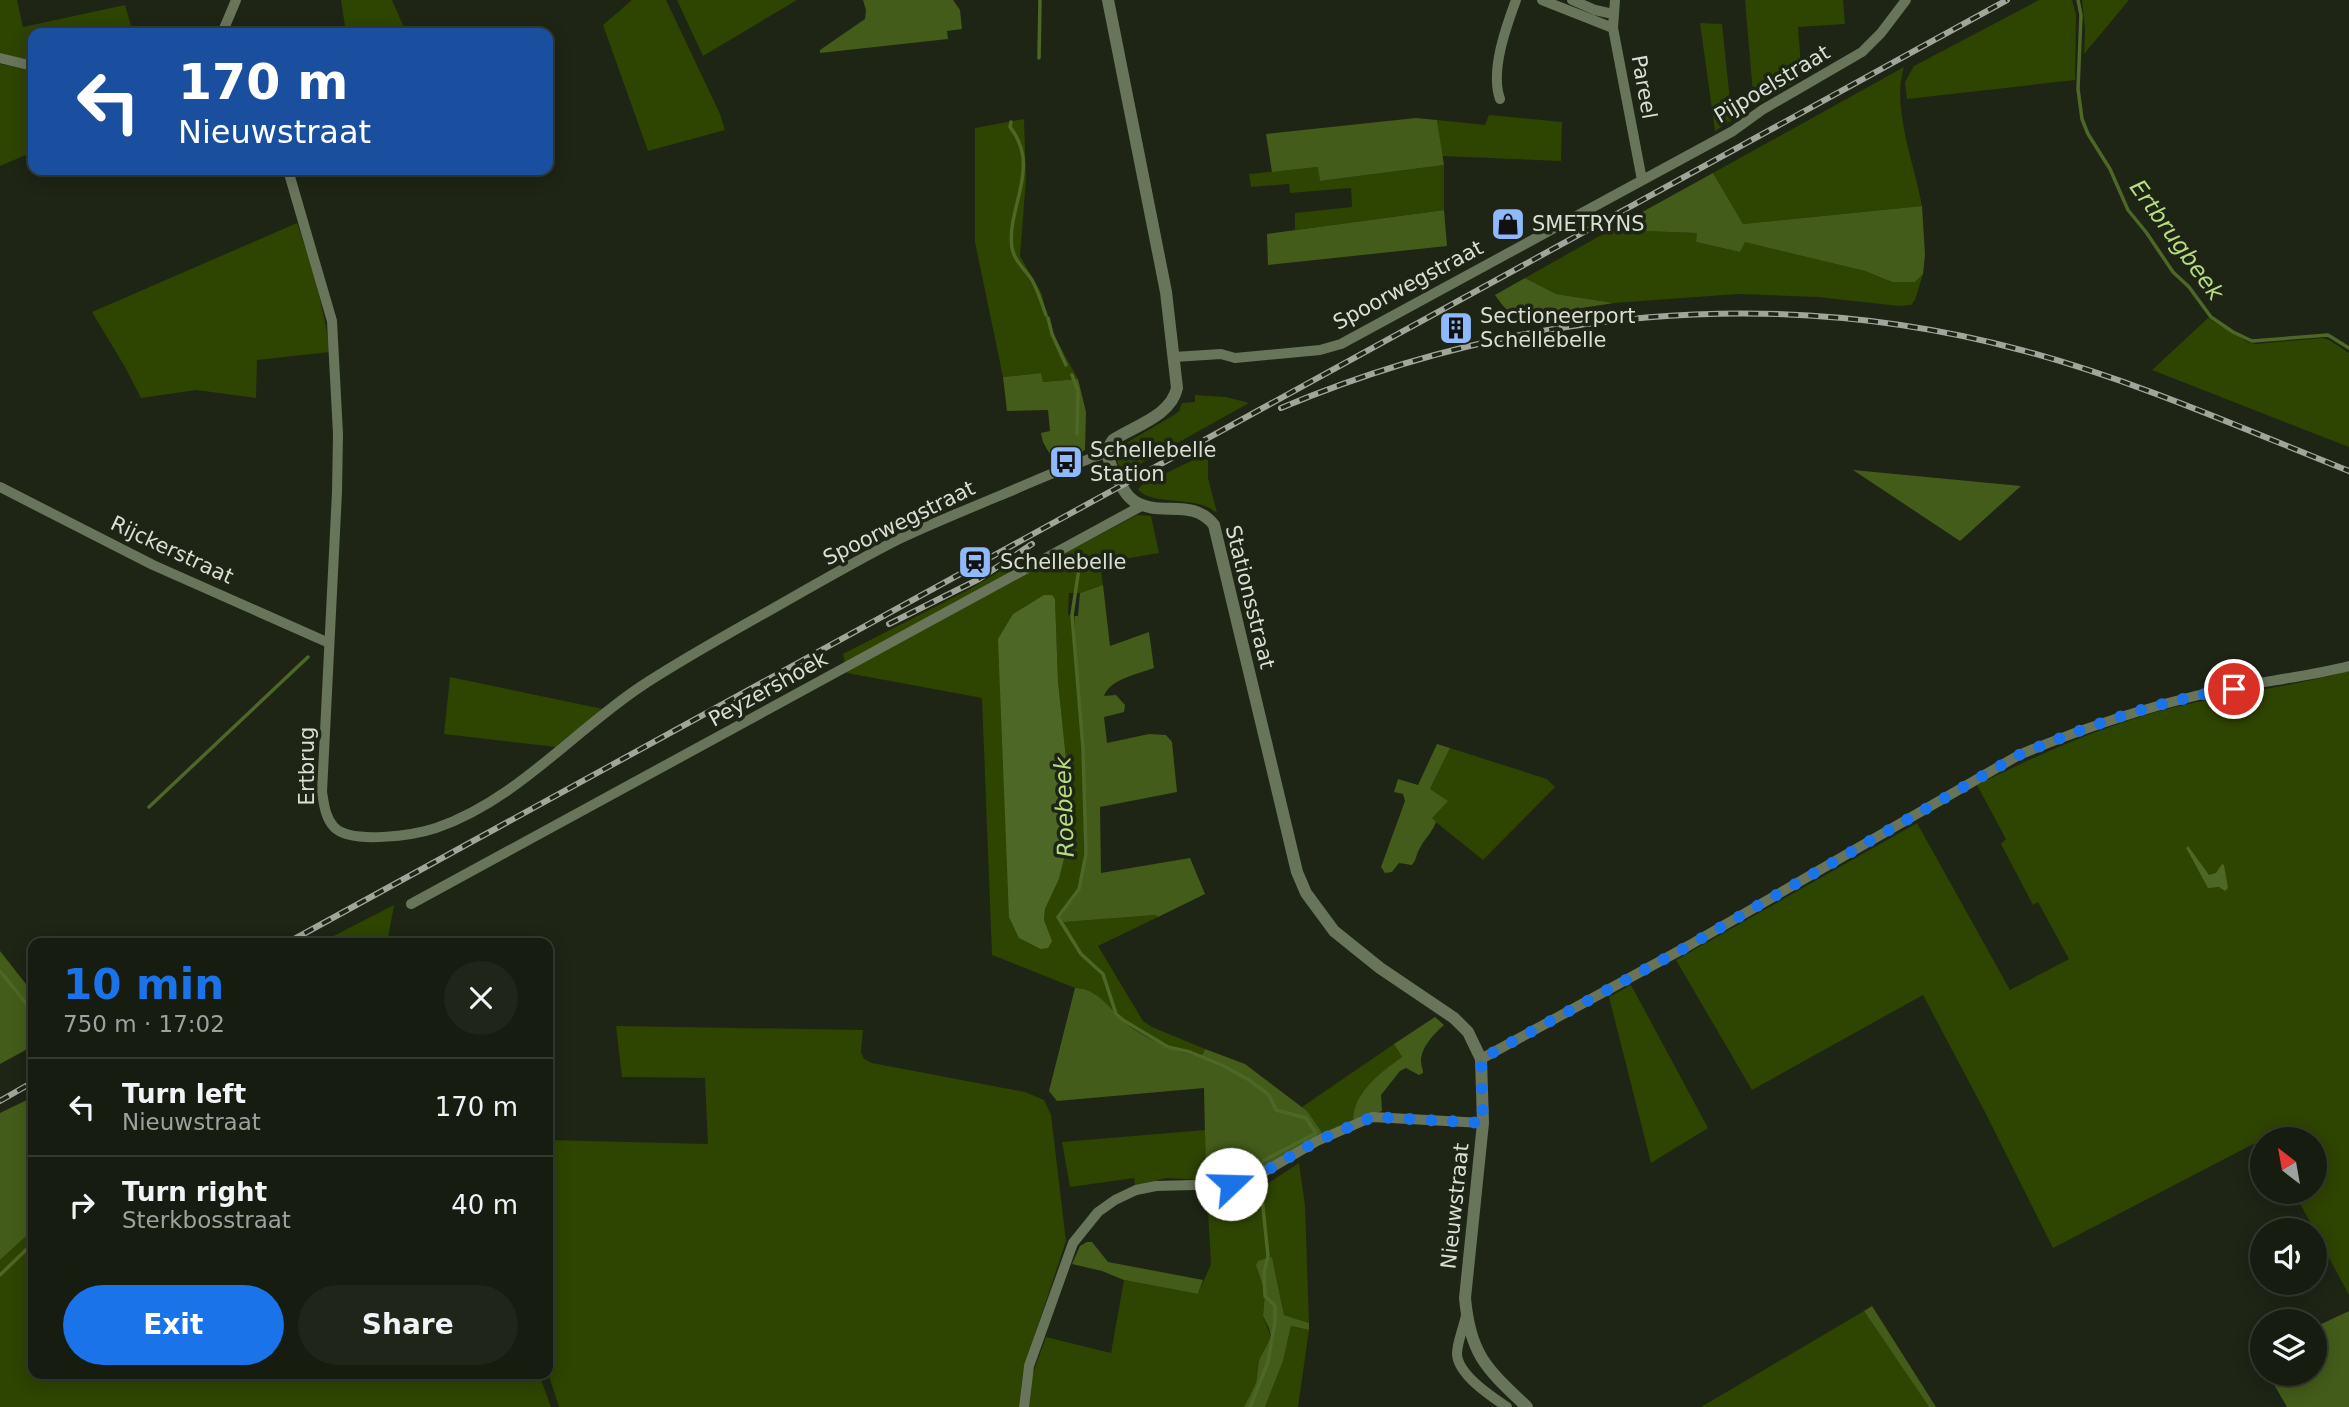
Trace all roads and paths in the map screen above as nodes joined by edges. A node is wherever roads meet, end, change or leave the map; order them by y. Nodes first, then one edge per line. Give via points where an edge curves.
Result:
1 (236, 0) edge
2 (1108, 0) edge
3 (1516, 0) edge
4 (1542, 0) edge
5 (1572, 0) edge
6 (1615, 0) edge
7 (1906, 0) edge
8 (1614, 14) junction
9 (225, 28) edge
10 (1613, 28) junction
11 (0, 58) edge
12 (28, 65) edge
13 (1500, 99) dead end
14 (289, 175) edge
15 (1642, 180) junction
16 (1174, 357) junction
17 (1107, 453) junction
18 (0, 487) edge
19 (1143, 505) junction
20 (713, 642) joint
21 (329, 643) junction
22 (2349, 666) edge
23 (411, 904) dead end
24 (1481, 1059) junction
25 (1483, 1123) junction
26 (1466, 1315) junction
27 (1024, 1407) edge
28 (1507, 1407) edge
29 (1527, 1407) edge

1 - 9 street
2 - 16 street via 1166,292
3 - 13 street via 1501,43
4 - 10 street
5 - 8 street
6 - 8 street, Pareel
7 - 15 street, Pijpoelstraat via 1862,52
8 - 10 street, Pareel
10 - 15 street, Pareel
11 - 12 street
14 - 21 street, Ertbrug via 332,321 338,434
15 - 16 street, Spoorwegstraat via 1331,348 1235,358 1221,354
16 - 17 street via 1177,388 1172,401 1113,440
17 - 19 street via 1128,495
17 - 20 street, Spoorwegstraat via 897,540
18 - 21 street, Rijckerstraat via 153,565
19 - 23 street, Peyzershoek
19 - 24 street, Stationsstraat via 1200,512 1214,526 1297,872 1306,893 1334,931 1355,949 1454,1018 1468,1032
20 - 21 street, Ertbrug via 624,698 530,773 476,809 430,830 379,836 340,831 330,822 324,805
22 - 24 street via 2208,693 2101,723 2019,755
24 - 25 street, Nieuwstraat
25 - 26 street, Nieuwstraat
25 - 27 street via 1372,1117 1317,1141 1257,1176 1231,1184 1156,1186 1115,1200 1098,1212 1073,1243 1029,1366
26 - 28 street, Nieuwstraat via 1459,1363 1480,1389
26 - 29 street, Nieuwstraat via 1482,1361

